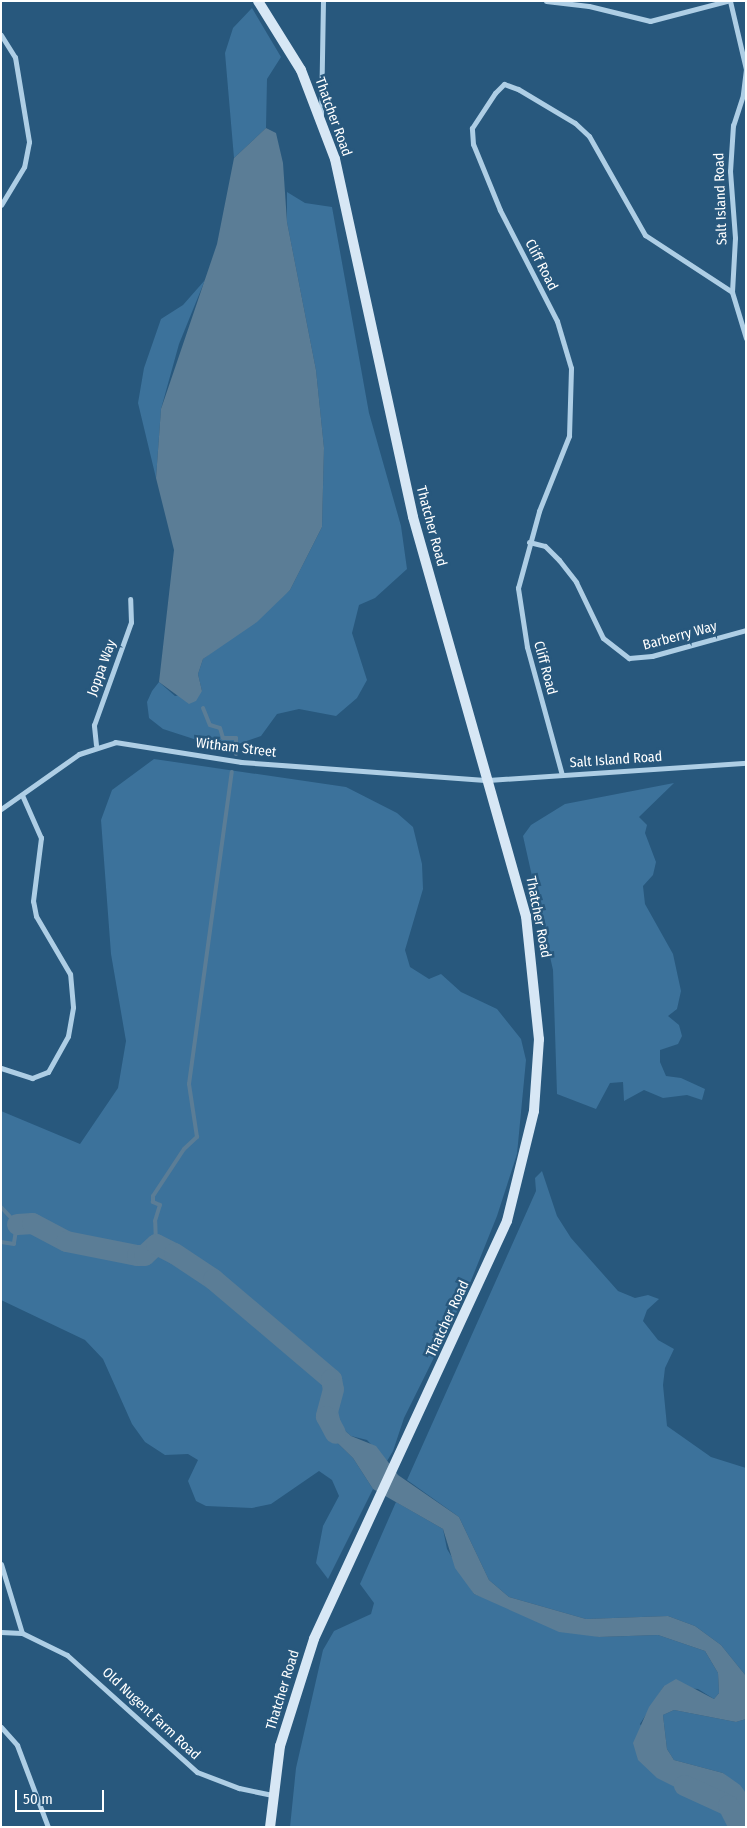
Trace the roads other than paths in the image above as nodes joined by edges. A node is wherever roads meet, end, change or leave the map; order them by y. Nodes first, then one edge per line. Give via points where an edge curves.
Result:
1 (258, 1) edge
2 (323, 1) edge
3 (546, 1) edge
4 (729, 1) edge
5 (2, 39) edge
6 (321, 118) junction
7 (1, 205) edge
8 (732, 292) junction
9 (746, 338) edge
10 (529, 542) junction
11 (130, 599) dead end
12 (746, 630) edge
13 (96, 745) junction
14 (746, 763) edge
15 (562, 775) junction
16 (488, 780) junction
17 (22, 795) junction
18 (1, 809) edge
19 (1, 1068) edge
20 (1, 1564) edge
21 (1, 1632) edge
22 (22, 1633) junction
23 (1, 1727) edge
24 (272, 1795) junction
25 (48, 1827) edge
26 (270, 1827) edge

1 - 6 main road, Thatcher Road via 301,70
2 - 6 street
3 - 4 street via 589,6 650,21
4 - 8 street, Salt Island Road via 746,69 730,147 735,238
5 - 7 street via 15,57 29,142 24,166
6 - 16 main road, Thatcher Road via 335,159 413,517
8 - 9 street, Salt Island Road
8 - 10 street, Cliff Road via 645,235 589,136 575,122 518,89 504,84 495,93 472,128 472,144 500,210 557,321 570,368 569,436
10 - 12 street, Barberry Way via 545,546 559,560 576,582 603,638 629,658 652,656
10 - 15 street, Cliff Road via 518,588 521,614
11 - 13 street, Joppa Way via 131,622 94,725
13 - 16 street, Witham Street via 115,742 241,762
13 - 17 street, Witham Street
14 - 15 street, Salt Island Road
15 - 16 street, Salt Island Road
16 - 24 main road, Thatcher Road via 532,946 539,1039 534,1111 507,1221 297,1684
17 - 18 street, Witham Street
17 - 19 street via 41,838 33,901 36,916 70,974 73,1007 68,1036 48,1072 32,1078
20 - 22 street
21 - 22 street, Old Nugent Farm Road
22 - 24 street, Old Nugent Farm Road via 58,1650 88,1672 197,1772 239,1788
23 - 25 street via 16,1745
24 - 26 main road, Thatcher Road

